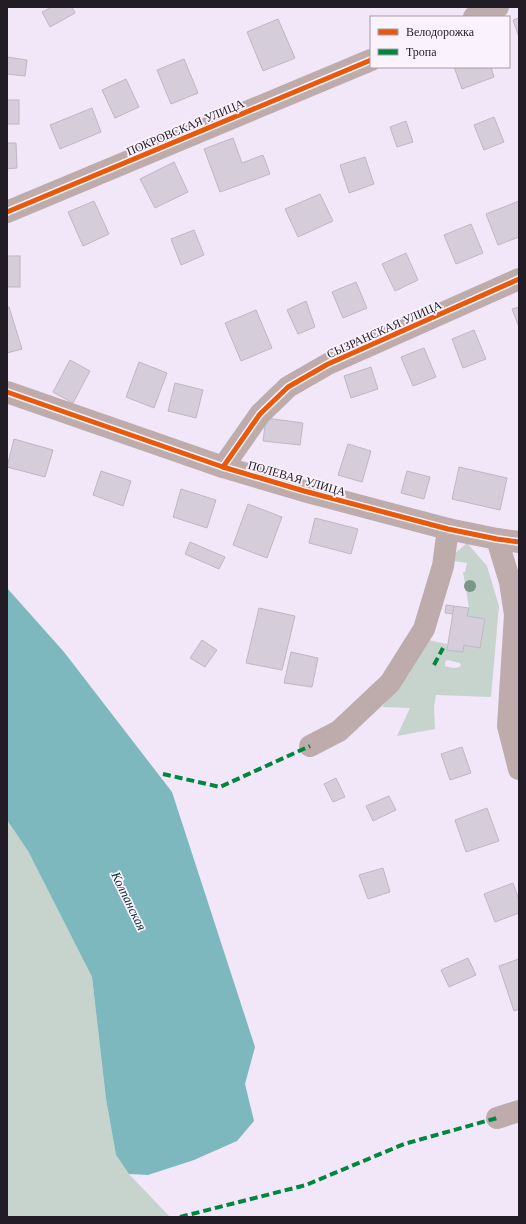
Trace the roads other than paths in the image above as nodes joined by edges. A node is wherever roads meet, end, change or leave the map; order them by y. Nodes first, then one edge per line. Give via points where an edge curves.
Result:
1 (498, 7) edge
2 (476, 16) edge
3 (370, 60) edge
4 (7, 212) edge
5 (519, 279) edge
6 (7, 392) edge
7 (223, 467) junction
8 (448, 529) junction
9 (497, 539) junction
10 (519, 542) edge
11 (310, 746) dead end
12 (519, 769) edge
13 (519, 1110) edge
14 (497, 1118) dead end

1 - 2 street
3 - 4 street, ПОКРОВСКАЯ УЛИЦА
5 - 7 street, СЫЗРАНСКАЯ УЛИЦА via 328,364 288,387 260,414
6 - 7 street, ПОЛЕВАЯ УЛИЦА
7 - 8 street, ПОЛЕВАЯ УЛИЦА
8 - 9 street, ПОЛЕВАЯ УЛИЦА
8 - 11 street via 447,562 443,566 424,629 390,683 339,731
9 - 10 street, ПОЛЕВАЯ УЛИЦА
9 - 12 street via 510,582 515,615 508,726
13 - 14 street

